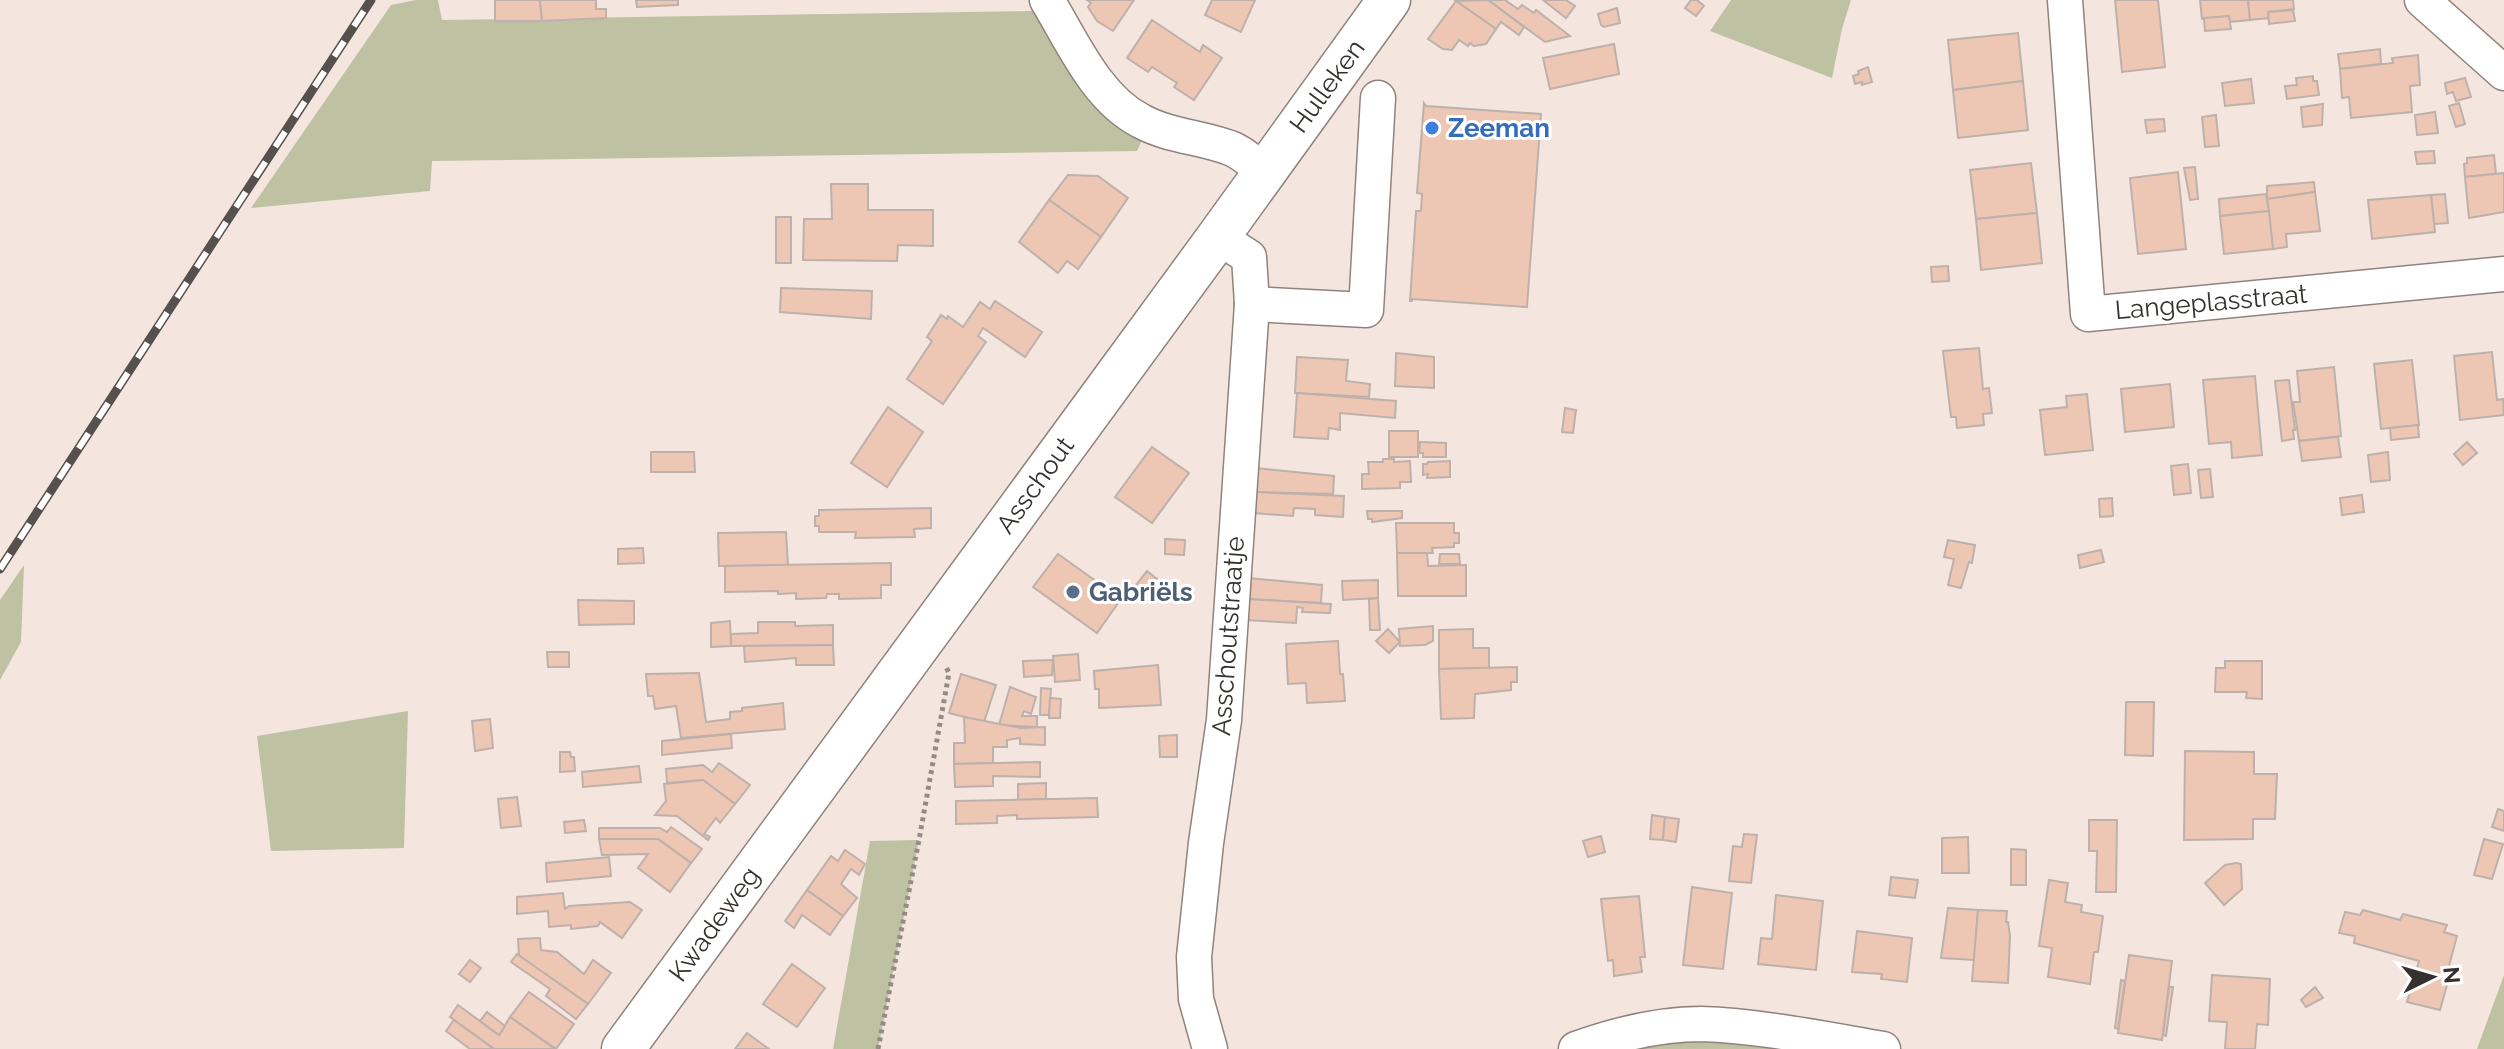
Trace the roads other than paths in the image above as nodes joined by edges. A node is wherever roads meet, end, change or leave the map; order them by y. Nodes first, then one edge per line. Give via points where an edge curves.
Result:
1 (1047, 0) edge
2 (1389, 0) edge
3 (2065, 0) edge
4 (2422, 0) edge
5 (2504, 73) edge
6 (1378, 98) dead end
7 (1265, 172) junction
8 (1218, 237) junction
9 (2504, 274) edge
10 (1252, 304) junction
11 (806, 799) joint
12 (623, 1049) edge
13 (1210, 1049) edge
14 (1576, 1049) edge
15 (1883, 1049) edge

1 - 7 street via 1109,96 1140,121 1232,148
2 - 7 main road, Hulleken
3 - 9 street, Langeplasstraat via 2088,314
4 - 5 street
6 - 10 street via 1366,310
7 - 8 main road, Asschout
8 - 10 street, Asschoutstraatje via 1249,257
8 - 11 main road, Asschout
10 - 13 street, Asschoutstraatje via 1224,720 1194,957 1196,999
11 - 12 main road, Kwadeweg
14 - 15 street via 1635,1032 1701,1024

